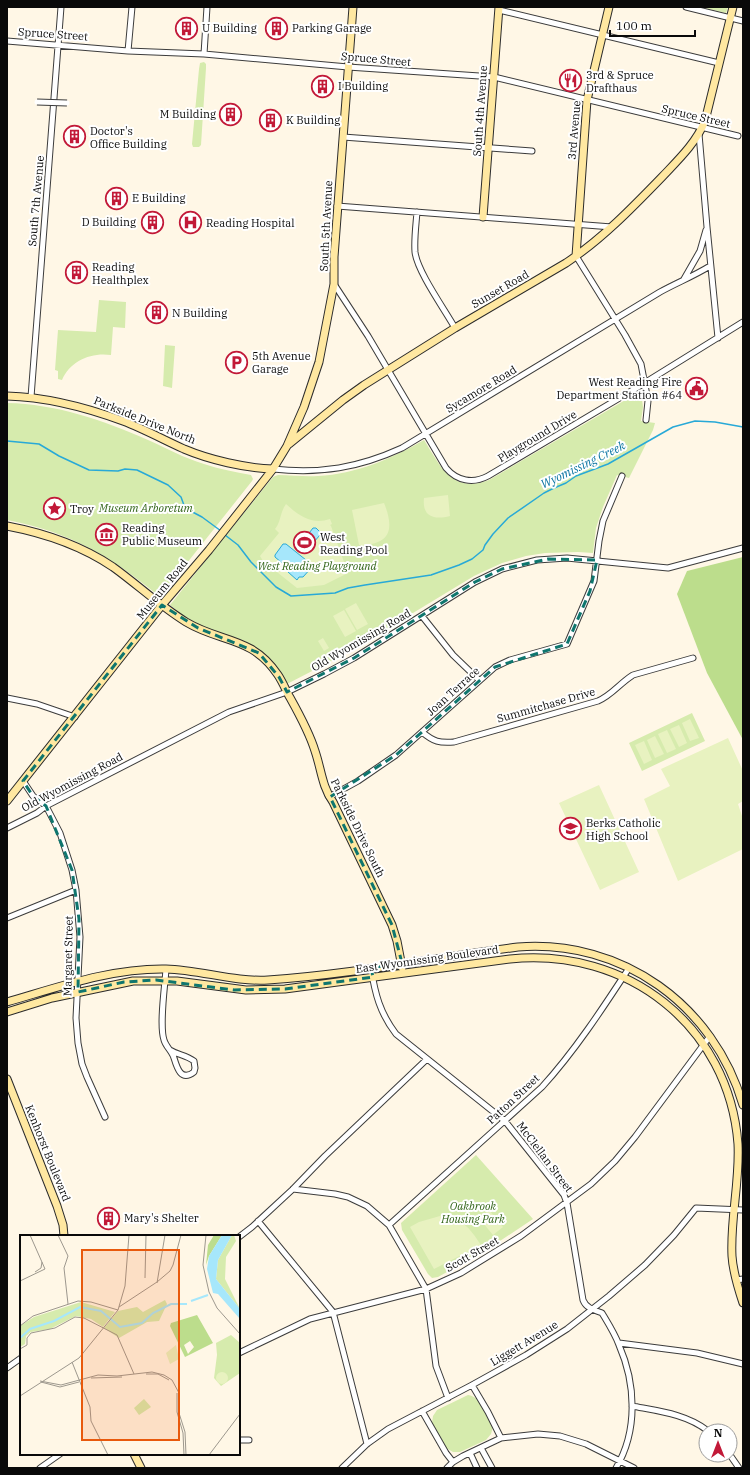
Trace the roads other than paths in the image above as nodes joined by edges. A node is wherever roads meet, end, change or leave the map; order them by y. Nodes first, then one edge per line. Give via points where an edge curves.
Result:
1 (61, 7) edge
2 (132, 7) edge
3 (207, 7) edge
4 (353, 7) edge
5 (609, 7) edge
6 (686, 7) edge
7 (733, 7) edge
8 (499, 9) edge
9 (730, 18) junction
10 (743, 21) edge
11 (602, 36) junction
12 (7, 41) edge
13 (58, 44) junction
14 (128, 51) junction
15 (204, 54) junction
16 (719, 63) junction
17 (348, 67) junction
18 (494, 77) junction
19 (587, 100) junction
20 (38, 102) dead end
21 (67, 103) dead end
22 (701, 131) junction
23 (738, 136) dead end
24 (343, 138) junction
25 (489, 148) junction
26 (532, 151) dead end
27 (338, 206) junction
28 (417, 212) junction
29 (483, 217) junction
30 (577, 224) junction
31 (612, 226) junction
32 (707, 228) junction
33 (576, 256) junction
34 (710, 266) junction
35 (684, 279) junction
36 (334, 284) junction
37 (616, 320) junction
38 (743, 322) edge
39 (455, 328) junction
40 (718, 338) junction
41 (388, 369) junction
42 (645, 383) junction
43 (7, 396) edge
44 (31, 397) junction
45 (646, 420) dead end
46 (426, 434) junction
47 (287, 446) junction
48 (444, 463) joint
49 (273, 469) junction
50 (622, 476) dead end
51 (7, 526) edge
52 (743, 548) edge
53 (597, 560) junction
54 (162, 605) junction
55 (422, 616) junction
56 (693, 658) dead end
57 (479, 680) junction
58 (287, 692) junction
59 (7, 698) edge
60 (75, 717) junction
61 (422, 732) junction
62 (23, 781) junction
63 (329, 797) junction
64 (7, 801) edge
65 (46, 806) junction
66 (7, 828) edge
67 (76, 890) junction
68 (7, 918) edge
69 (547, 946) junction
70 (546, 957) junction
71 (402, 964) junction
72 (371, 968) junction
73 (629, 968) junction
74 (166, 969) junction
75 (403, 973) junction
76 (373, 977) junction
77 (623, 977) junction
78 (165, 980) junction
79 (79, 981) junction
80 (78, 992) junction
81 (7, 1002) edge
82 (7, 1012) edge
83 (710, 1036) junction
84 (704, 1044) junction
85 (170, 1050) junction
86 (426, 1060) junction
87 (7, 1079) edge
88 (743, 1105) edge
89 (105, 1117) dead end
90 (505, 1121) junction
91 (741, 1158) edge
92 (293, 1189) junction
93 (567, 1203) junction
94 (734, 1210) junction
95 (743, 1210) edge
96 (258, 1221) junction
97 (389, 1225) junction
98 (64, 1235) edge
99 (240, 1236) edge
100 (740, 1279) edge
101 (426, 1289) junction
102 (743, 1303) edge
103 (591, 1310) junction
104 (333, 1312) junction
105 (619, 1343) junction
106 (240, 1352) edge
107 (20, 1359) edge
108 (743, 1364) edge
109 (7, 1368) edge
110 (472, 1385) junction
111 (448, 1398) junction
112 (632, 1406) junction
113 (422, 1411) junction
114 (698, 1424) edge
115 (501, 1438) junction
116 (240, 1440) edge
117 (249, 1440) dead end
118 (366, 1444) junction
119 (481, 1448) junction
120 (470, 1453) junction
121 (59, 1455) edge
122 (134, 1455) edge
123 (620, 1461) junction
124 (453, 1462) junction
125 (40, 1468) edge
126 (141, 1468) edge
127 (342, 1468) edge
128 (447, 1468) edge
129 (478, 1468) edge
130 (492, 1468) edge
131 (616, 1468) edge
132 (634, 1468) edge

1 - 13 street, South 7th Avenue
2 - 14 street
3 - 15 street
4 - 17 street, South 5th Avenue
5 - 11 street, 3rd Avenue
6 - 9 street
7 - 9 street
8 - 11 street
8 - 18 street, South 4th Avenue
9 - 10 street
9 - 16 street
11 - 16 street
11 - 19 street, 3rd Avenue
12 - 13 street, Spruce Street
13 - 14 street, Spruce Street
13 - 44 street, South 7th Avenue
14 - 15 street, Spruce Street
15 - 17 street, Spruce Street
16 - 22 street
17 - 18 street, Spruce Street
17 - 24 street, South 5th Avenue
18 - 19 street, Spruce Street
18 - 25 street, South 4th Avenue
19 - 22 street, Spruce Street
19 - 30 street, 3rd Avenue
20 - 21 street, bridge
22 - 23 street, Spruce Street
22 - 31 street, Sunset Road via 670,168
22 - 32 street
24 - 25 street
24 - 27 street, South 5th Avenue
25 - 26 street
25 - 29 street, South 4th Avenue
27 - 28 street
27 - 36 street, South 5th Avenue
28 - 29 street
28 - 39 street via 416,258
29 - 30 street
30 - 31 street
30 - 33 street, 3rd Avenue
31 - 33 street, Sunset Road
32 - 34 street
32 - 35 street via 700,251
33 - 37 street
33 - 39 street, Sunset Road
34 - 35 street, Sycamore Road
34 - 40 street
35 - 37 street, Sycamore Road
36 - 41 street, South 5th Avenue
36 - 47 street, Museum Road via 319,362 304,407
37 - 42 street via 641,364
37 - 46 street, Sycamore Road
38 - 40 street, Playground Drive
39 - 41 street, Sunset Road
40 - 42 street, Playground Drive
41 - 46 street, South 5th Avenue
41 - 47 street, Sunset Road via 343,400
42 - 45 street via 648,401
42 - 48 street, Playground Drive via 484,478 463,480 450,473
43 - 44 street, Parkside Drive North
44 - 49 street, Parkside Drive North via 85,408 186,449 230,463
46 - 48 street, South 5th Avenue
46 - 49 street, Sycamore Road via 402,448 360,464 317,472
47 - 49 street, Museum Road
49 - 54 street, Museum Road
50 - 53 street via 603,521 598,540
51 - 54 street, Parkside Drive South via 77,547 113,567
52 - 53 street, Old Wyomissing Road via 668,568
53 - 55 street, Old Wyomissing Road via 548,559 511,566 475,582
53 - 57 street, Joan Terrace via 594,581 567,644 505,661
54 - 58 street, Parkside Drive South via 185,622 245,645 259,654 270,664
54 - 60 street, Museum Road
55 - 57 street via 453,655
55 - 58 street, Old Wyomissing Road via 354,658
56 - 61 street, Summitchase Drive via 633,675 598,701 454,742 441,743
57 - 61 street, Joan Terrace
58 - 63 street, Parkside Drive South via 313,746
58 - 65 street, Old Wyomissing Road via 229,712
59 - 60 street via 37,704
60 - 62 street, Museum Road
61 - 63 street, Joan Terrace via 375,770
62 - 64 street, Museum Road
62 - 65 street, Margaret Street via 33,796
63 - 71 street, Parkside Drive South via 388,917
65 - 66 street, Old Wyomissing Road
65 - 67 street, Margaret Street via 63,843
67 - 68 street
67 - 79 street, Margaret Street via 80,937
69 - 70 street
69 - 71 street, East Wyomissing Boulevard via 518,947
69 - 73 street, East Wyomissing Boulevard via 594,954
70 - 75 street, East Wyomissing Boulevard via 510,959
70 - 77 street, East Wyomissing Boulevard via 589,964
71 - 72 street, East Wyomissing Boulevard
71 - 75 street, Parkside Drive South
72 - 74 street, East Wyomissing Boulevard via 267,980 235,979 190,970
72 - 76 street, McClellan Street
73 - 77 street, Patton Street
73 - 83 street, East Wyomissing Boulevard via 655,982 674,997 690,1011
74 - 78 street
74 - 79 street, East Wyomissing Boulevard via 125,971
75 - 76 street, East Wyomissing Boulevard
76 - 78 street, East Wyomissing Boulevard via 268,990 234,990
76 - 86 street, McClellan Street via 379,1006 388,1024
77 - 84 street, East Wyomissing Boulevard via 676,1012
77 - 90 street, Patton Street via 554,1073
78 - 80 street, East Wyomissing Boulevard via 124,982
78 - 85 street via 162,1032 164,1042
79 - 80 street, Margaret Street
79 - 81 street, East Wyomissing Boulevard
80 - 82 street, East Wyomissing Boulevard
80 - 89 street, Margaret Street via 76,1018 80,1054 86,1077
83 - 84 street, Scott Street
83 - 88 street, East Wyomissing Boulevard via 730,1070
84 - 91 street, East Wyomissing Boulevard via 732,1103
84 - 93 street, Scott Street via 624,1151
85 - 85 street via 180,1074 188,1075 194,1072 194,1061
86 - 90 street, McClellan Street
86 - 92 street
87 - 98 street, Kenhorst Boulevard via 57,1206
90 - 93 street, McClellan Street via 564,1195
90 - 97 street, Patton Street
91 - 94 street, East Wyomissing Boulevard
92 - 96 street
92 - 97 street via 351,1198 367,1206
93 - 101 street, Scott Street via 488,1257
93 - 103 street, McClellan Street via 583,1300
94 - 95 street
94 - 100 street, East Wyomissing Boulevard via 732,1257
94 - 103 street, Liggett Avenue via 696,1208 645,1265
96 - 99 street
96 - 104 street
97 - 101 street
100 - 102 street, East Wyomissing Boulevard
101 - 104 street, Scott Street
101 - 111 street via 436,1366
103 - 105 street, McClellan Street via 602,1313
103 - 110 street, Liggett Avenue via 526,1355
104 - 106 street, Scott Street via 310,1318
104 - 118 street
105 - 108 street via 697,1353
105 - 112 street, McClellan Street via 630,1377
107 - 109 street
110 - 111 street, Liggett Avenue
110 - 115 street
111 - 113 street, Liggett Avenue
112 - 114 street via 684,1417
112 - 123 street, McClellan Street via 630,1432
113 - 118 street, Liggett Avenue via 394,1425
113 - 124 street
115 - 119 street
115 - 123 street via 538,1434 560,1436 586,1444
116 - 117 street
118 - 127 street, Liggett Avenue
119 - 120 street
119 - 130 street
120 - 124 street
120 - 129 street
121 - 125 street
122 - 126 street
123 - 131 street, McClellan Street
123 - 132 street
124 - 128 street

